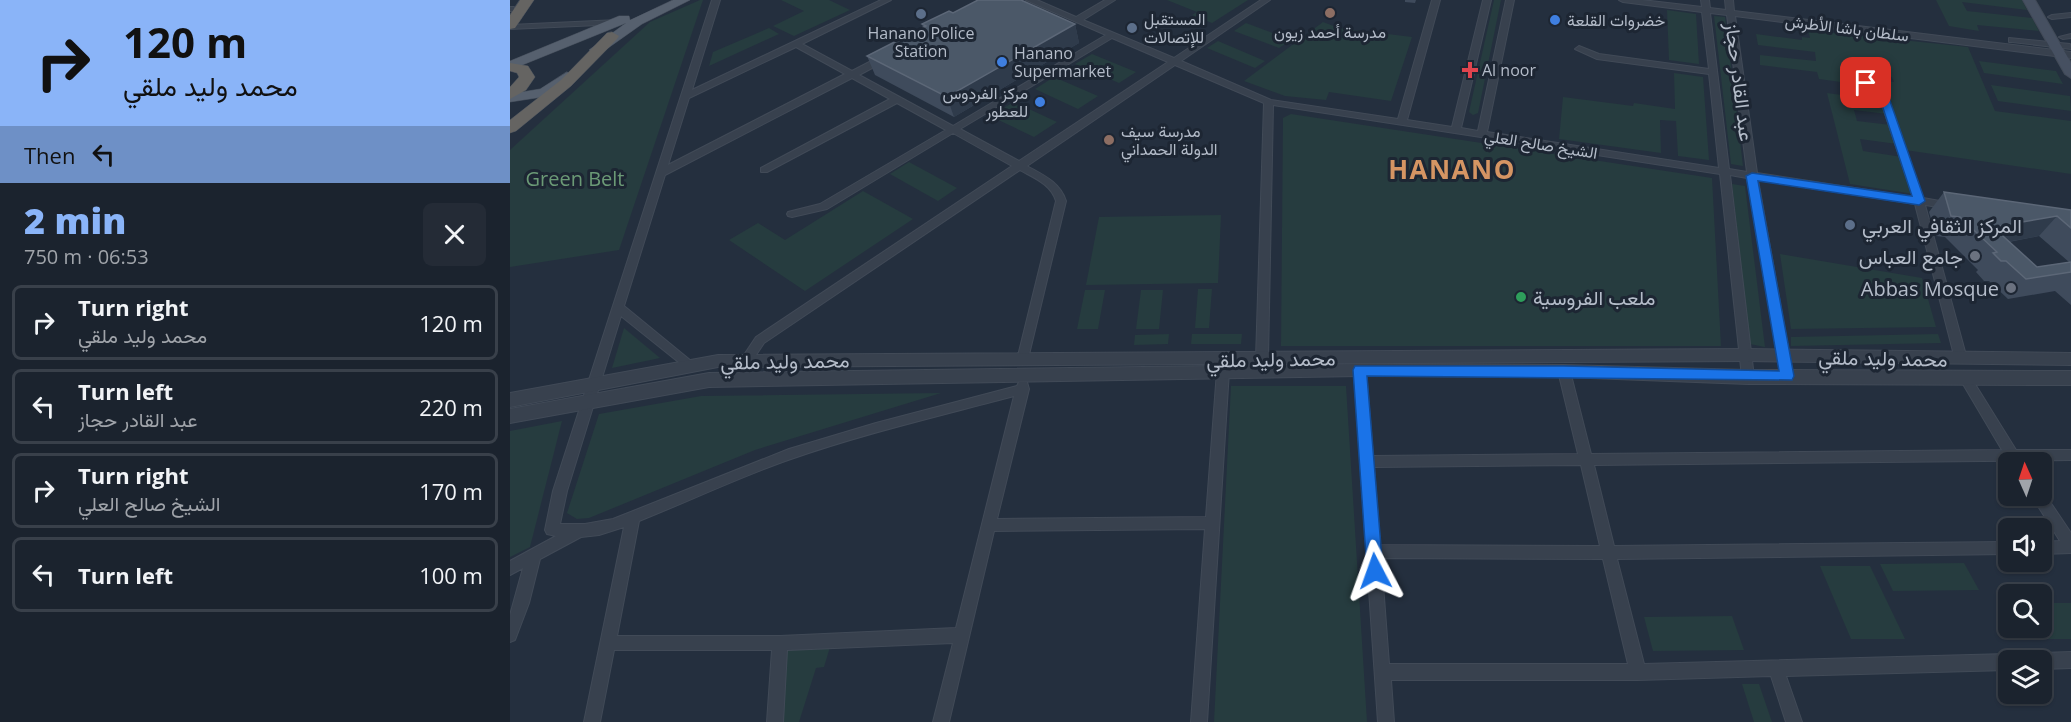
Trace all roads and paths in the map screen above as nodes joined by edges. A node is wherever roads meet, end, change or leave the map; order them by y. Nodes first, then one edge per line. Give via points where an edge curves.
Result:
1 (527, 0) edge
2 (668, 0) edge
3 (684, 0) edge
4 (716, 0) edge
5 (887, 0) edge
6 (1030, 0) edge
7 (1055, 0) edge
8 (1111, 0) edge
9 (1266, 0) edge
10 (1436, 0) edge
11 (1487, 0) edge
12 (1510, 0) edge
13 (1623, 0) edge
14 (1683, 0) edge
15 (2029, 0) edge
16 (2042, 0) edge
17 (1706, 4) edge
18 (1044, 6) junction
19 (1730, 6) edge
20 (2071, 15) edge
21 (2052, 17) junction
22 (1076, 20) junction
23 (510, 26) edge
24 (615, 29) junction
25 (1112, 35) junction
26 (796, 44) junction
27 (2066, 46) edge
28 (1579, 50) dead end
29 (894, 53) edge
30 (1173, 61) junction
31 (510, 66) edge
32 (1713, 72) junction
33 (2071, 74) edge
34 (852, 75) junction
35 (1866, 83) dead end
36 (517, 93) edge
37 (687, 96) junction
38 (897, 99) junction
39 (1269, 102) junction
40 (1402, 122) junction
41 (510, 126) edge
42 (953, 130) junction
43 (1456, 130) junction
44 (1482, 135) junction
45 (1020, 166) junction
46 (764, 170) dead end
47 (1725, 172) junction
48 (661, 173) junction
49 (1752, 176) junction
50 (1919, 201) junction
51 (1966, 208) edge
52 (792, 214) dead end
53 (618, 307) junction
54 (1746, 356) junction
55 (1783, 356) junction
56 (2071, 358) edge
57 (1961, 359) junction
58 (1262, 360) junction
59 (746, 361) junction
60 (690, 365) junction
61 (1360, 370) junction
62 (1223, 371) junction
63 (1564, 371) junction
64 (1023, 375) junction
65 (1787, 376) junction
66 (1748, 377) junction
67 (2071, 378) edge
68 (1966, 379) junction
69 (591, 393) junction
70 (510, 400) edge
71 (510, 416) edge
72 (2010, 452) edge
73 (2071, 455) edge
74 (2052, 456) edge
75 (1998, 459) edge
76 (1586, 460) junction
77 (1366, 462) junction
78 (2045, 506) edge
79 (633, 519) junction
80 (1213, 523) junction
81 (990, 525) junction
82 (576, 532) junction
83 (2071, 546) edge
84 (2052, 547) edge
85 (1998, 548) edge
86 (1374, 551) junction
87 (1610, 553) junction
88 (534, 555) junction
89 (510, 568) edge
90 (510, 634) edge
91 (962, 635) junction
92 (608, 643) junction
93 (780, 643) junction
94 (2071, 660) edge
95 (2052, 661) edge
96 (1998, 662) edge
97 (1776, 668) junction
98 (1382, 672) junction
99 (1638, 672) junction
100 (592, 722) edge
101 (775, 722) edge
102 (941, 722) edge
103 (1199, 722) edge
104 (1386, 722) edge
105 (1794, 722) edge

1 - 23 highway
2 - 24 main road
3 - 24 main road
4 - 37 street
5 - 26 street
6 - 18 street, الشيخ صالح العلي
7 - 18 street
8 - 22 street
9 - 30 street
10 - 40 street
11 - 43 street
12 - 44 street
13 - 17 street, سلطان باشا الأطرش
14 - 17 street, سلطان باشا الأطرش
15 - 27 main road
16 - 21 main road
17 - 19 street, سلطان باشا الأطرش
17 - 32 street, عبد القادر حجاز
18 - 22 street, الشيخ صالح العلي
19 - 27 street, سلطان باشا الأطرش
19 - 49 street, عبد القادر حجاز
20 - 21 street
21 - 27 main road
22 - 25 street, الشيخ صالح العلي
23 - 24 street
24 - 31 main road
24 - 36 main road via 551,89 540,94
24 - 41 highway via 566,83
25 - 30 street, الشيخ صالح العلي
25 - 42 street
26 - 34 street
26 - 37 street
27 - 33 main road
28 - 32 street via 1597,56
29 - 34 street
30 - 39 street, الشيخ صالح العلي
30 - 45 street
31 - 36 highway via 526,73
32 - 47 street, عبد القادر حجاز
34 - 38 street
34 - 48 street
35 - 50 street via 1885,101
36 - 41 highway
37 - 48 street
38 - 42 street
38 - 46 street
39 - 40 street, الشيخ صالح العلي
39 - 58 street
40 - 43 street, الشيخ صالح العلي
42 - 45 street
42 - 52 street via 823,207
43 - 44 street, الشيخ صالح العلي
44 - 47 street, الشيخ صالح العلي
45 - 59 street via 760,340
45 - 64 street via 1053,185 1060,192 1061,201
47 - 49 street, الشيخ صالح العلي
47 - 54 street, عبد القادر حجاز
48 - 53 street
49 - 50 street, الشيخ صالح العلي
49 - 55 street, عبد القادر حجاز
50 - 51 street, الشيخ صالح العلي
50 - 57 street
53 - 60 street
53 - 69 street
54 - 55 street, محمد وليد ملقي
54 - 58 street, محمد وليد ملقي
54 - 66 street, عبد القادر حجاز
55 - 57 street, محمد وليد ملقي
55 - 65 street, عبد القادر حجاز
56 - 57 street, محمد وليد ملقي
58 - 64 street, محمد وليد ملقي
59 - 60 street, محمد وليد ملقي
59 - 64 street, محمد وليد ملقي
60 - 69 street, محمد وليد ملقي
61 - 62 street, محمد وليد ملقي
61 - 63 street, محمد وليد ملقي
61 - 77 street
62 - 64 street, محمد وليد ملقي
62 - 80 street
63 - 66 street, محمد وليد ملقي
63 - 76 street
64 - 69 street, محمد وليد ملقي via 709,380
64 - 79 street via 788,454
64 - 81 street
65 - 66 street, محمد وليد ملقي
65 - 68 street, محمد وليد ملقي
67 - 68 street, محمد وليد ملقي
68 - 72 street
69 - 70 street, محمد وليد ملقي
69 - 71 street, محمد وليد ملقي
69 - 82 street via 552,530
73 - 74 street
75 - 76 street
76 - 77 street
76 - 87 street
77 - 86 street
78 - 83 street
79 - 82 street via 596,531
79 - 92 street
80 - 81 street
80 - 103 street
81 - 91 street
82 - 88 street
83 - 84 street
85 - 87 street
86 - 87 street
86 - 98 street
87 - 99 street
88 - 89 street
88 - 90 street
91 - 93 street
91 - 102 street
92 - 93 street
92 - 100 street
93 - 101 street
94 - 95 street
96 - 97 street
97 - 99 street
97 - 105 street
98 - 99 street
98 - 104 street

